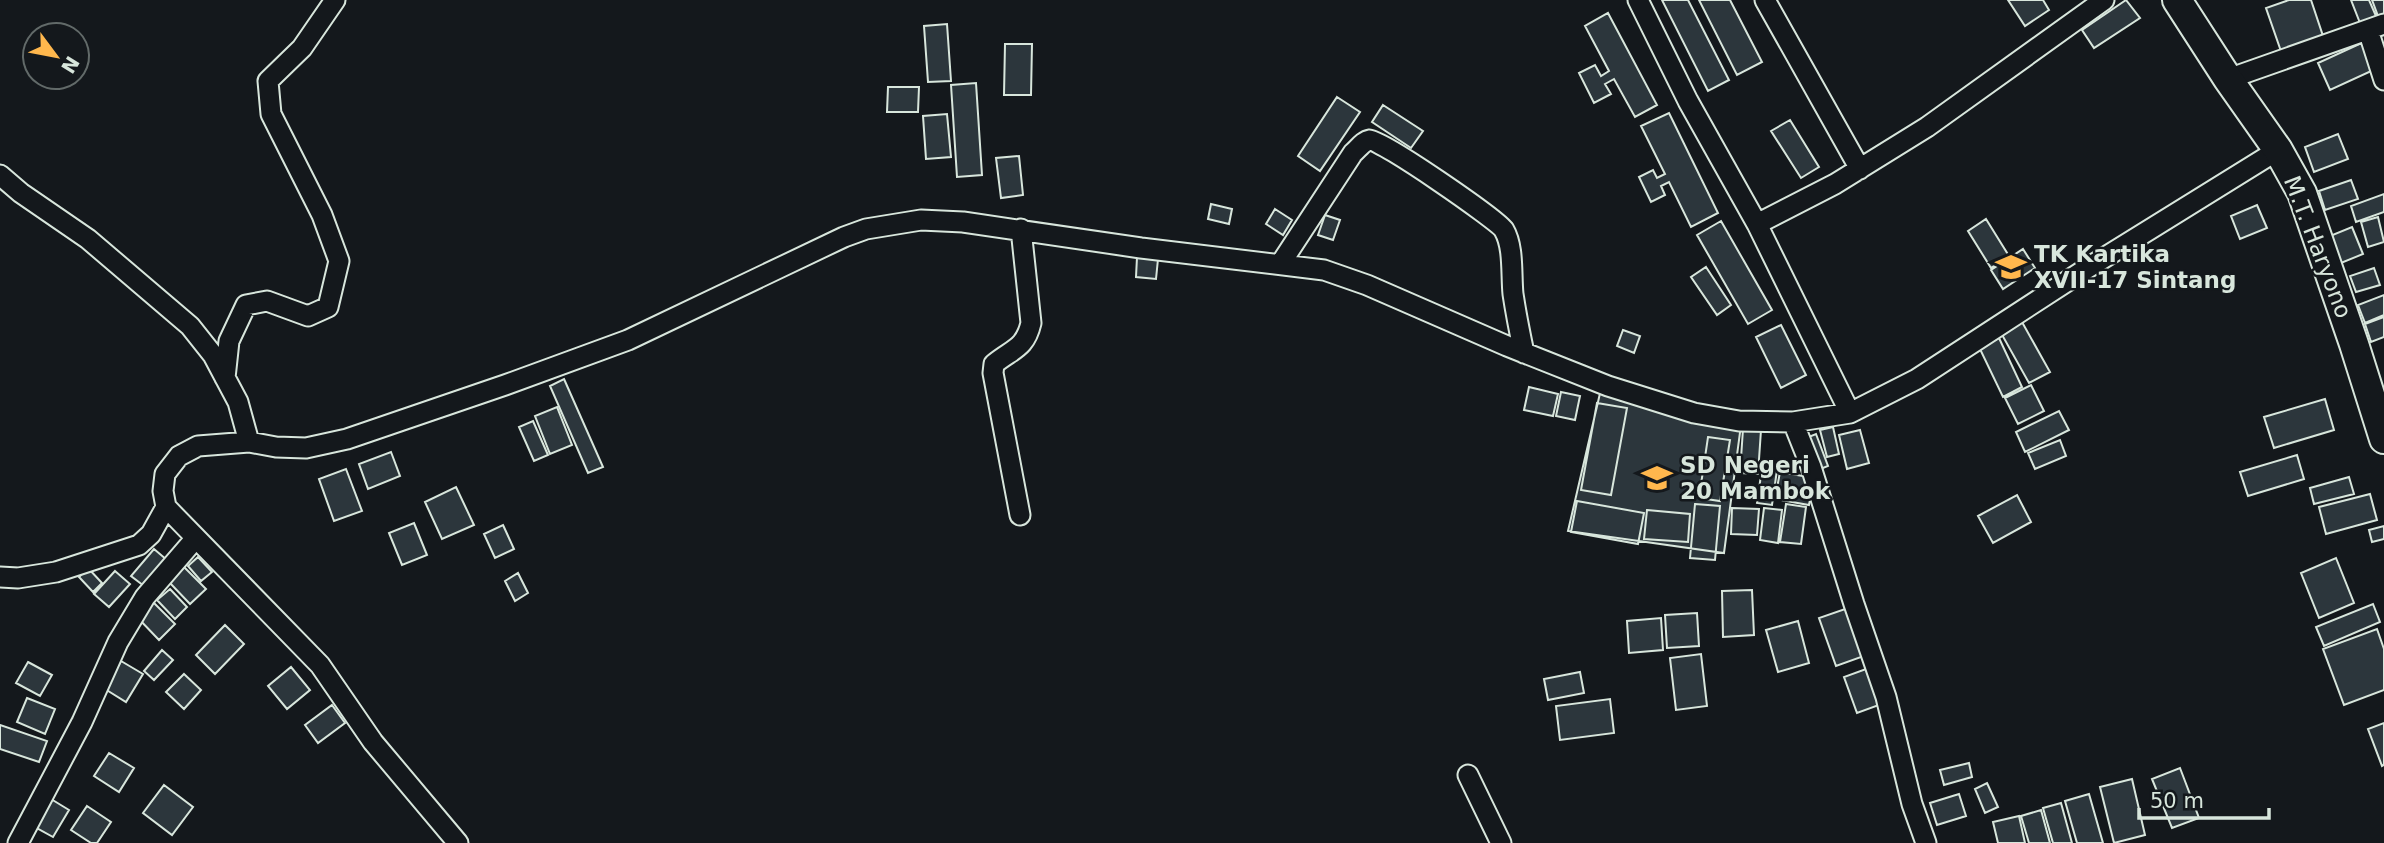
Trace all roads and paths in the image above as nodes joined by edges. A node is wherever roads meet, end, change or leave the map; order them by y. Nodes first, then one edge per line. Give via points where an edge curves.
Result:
1 (335, 0) edge
2 (1638, 0) edge
3 (1765, 0) edge
4 (2104, 0) edge
5 (2177, 0) edge
6 (2080, 7) edge
7 (2376, 27) edge
8 (2228, 79) junction
9 (2384, 80) edge
10 (2278, 149) junction
11 (1860, 169) junction
12 (0, 175) edge
13 (1757, 224) junction
14 (1021, 229) junction
15 (1281, 263) junction
16 (1524, 353) junction
17 (225, 378) junction
18 (1850, 413) junction
19 (1793, 422) junction
20 (2384, 439) edge
21 (249, 442) junction
22 (166, 507) junction
23 (1020, 515) dead end
24 (195, 539) junction
25 (0, 577) edge
26 (1468, 775) dead end
27 (18, 843) edge
28 (458, 843) edge
29 (1501, 843) edge
30 (1926, 843) edge

1 - 17 street via 302,48 268,81 271,114 322,215 339,261 328,307 308,316 267,301 246,305 229,341
2 - 13 street
3 - 11 street
4 - 6 street
5 - 8 highway, M.T. Haryono
6 - 11 street via 1927,127
7 - 8 street
7 - 9 street
8 - 10 highway, M.T. Haryono
10 - 18 street via 1917,379
10 - 20 highway, M.T. Haryono via 2302,192
11 - 13 street
12 - 17 street via 89,239 164,302 190,326
13 - 18 street
14 - 15 street
14 - 21 street via 921,220 866,229 628,340 505,385 347,439 306,448
14 - 23 street via 1031,323 1021,346 994,364 993,373
15 - 16 street via 1336,273
15 - 16 street via 1353,153 1362,144 1377,141 1503,228
16 - 19 street via 1694,413 1739,421
17 - 21 street via 238,402
18 - 19 street
19 - 30 street via 1886,697
21 - 22 street via 198,446 179,456 165,474
22 - 24 street
22 - 25 street via 139,545 56,572 18,579
24 - 27 street via 145,597 118,642
24 - 28 street via 320,666 373,742
26 - 29 street

